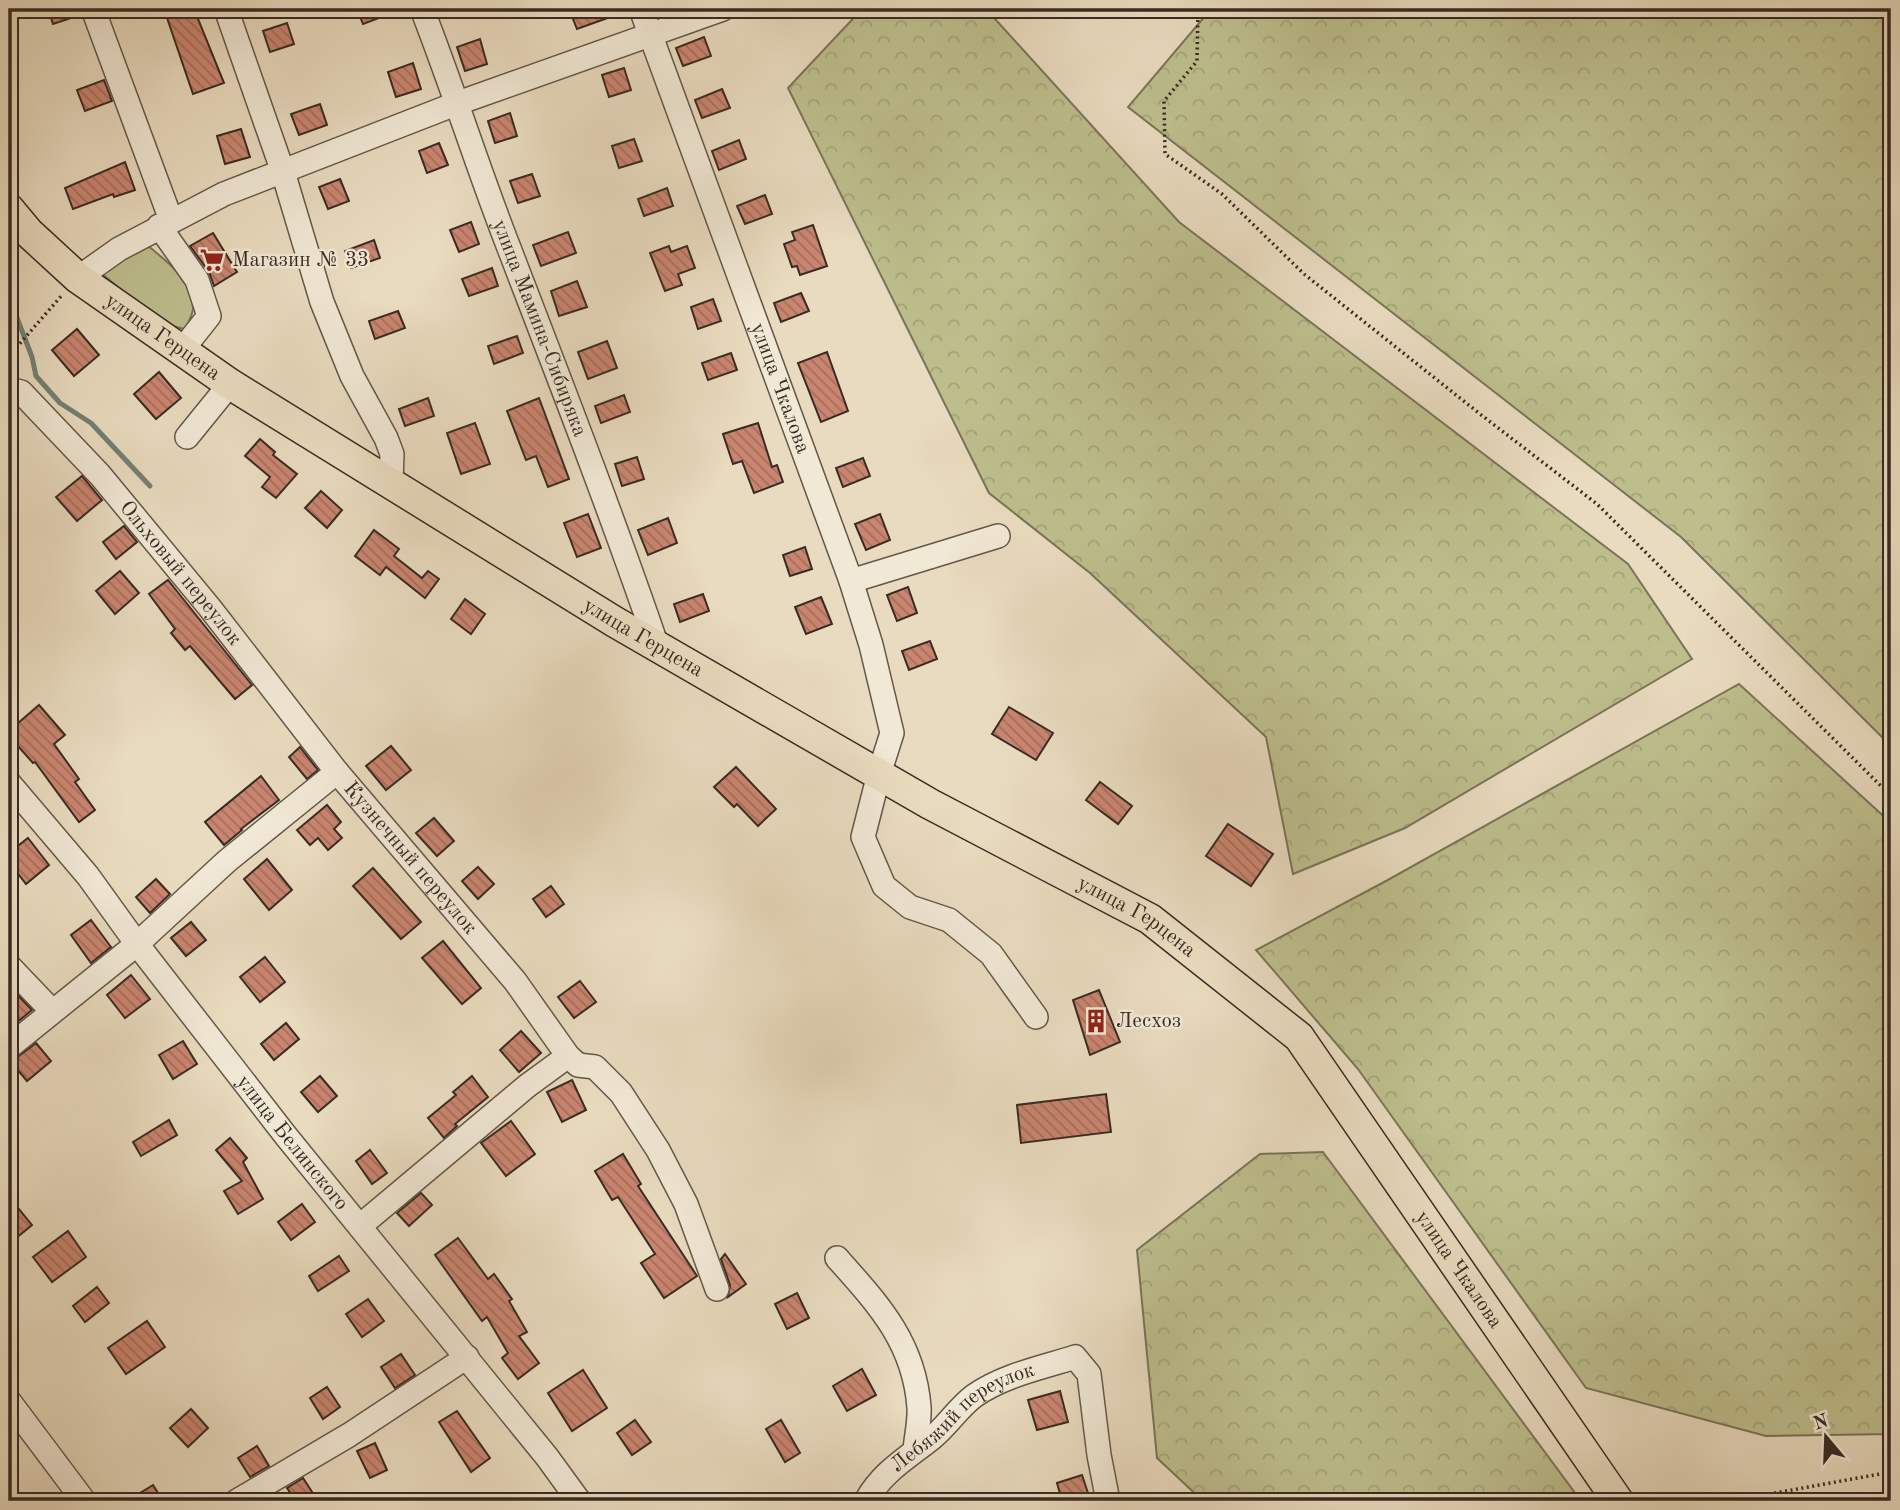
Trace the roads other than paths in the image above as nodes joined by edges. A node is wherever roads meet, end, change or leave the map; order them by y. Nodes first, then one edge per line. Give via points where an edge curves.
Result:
1 (93, 9) edge
2 (226, 9) edge
3 (422, 9) edge
4 (641, 9) edge
5 (723, 9) edge
6 (651, 34) junction
7 (458, 103) junction
8 (283, 172) junction
9 (9, 209) edge
10 (165, 223) junction
11 (78, 278) junction
12 (182, 351) junction
13 (230, 384) junction
14 (9, 389) edge
15 (187, 437) dead end
16 (391, 482) junction
17 (998, 536) dead end
18 (850, 581) junction
19 (657, 646) junction
20 (337, 772) junction
21 (878, 774) junction
22 (9, 783) edge
23 (136, 944) junction
24 (9, 966) edge
25 (52, 1011) junction
26 (1036, 1017) dead end
27 (1299, 1037) joint
28 (9, 1046) edge
29 (568, 1056) junction
30 (360, 1226) junction
31 (837, 1258) dead end
32 (717, 1289) dead end
33 (467, 1357) junction
34 (9, 1401) edge
35 (915, 1451) junction
36 (84, 1501) edge
37 (237, 1501) edge
38 (579, 1501) edge
39 (866, 1501) edge
40 (1108, 1501) edge
41 (1618, 1501) edge

1 - 10 street
2 - 8 street
3 - 7 street, улица Мамина-Сибиряка
4 - 6 street, улица Чкалова
5 - 6 street
6 - 7 street
6 - 18 street, улица Чкалова
7 - 8 street
7 - 19 street, улица Мамина-Сибиряка
8 - 10 street
8 - 16 street via 322,302 352,376 392,454
9 - 11 main road, улица Герцена
10 - 11 street
10 - 12 street via 197,280 209,316
11 - 12 main road, улица Герцена
12 - 13 main road, улица Герцена
13 - 15 street
13 - 16 main road, улица Герцена
14 - 20 street, Ольховый переулок via 21,392 100,475
16 - 19 main road, улица Герцена
17 - 18 street
18 - 21 street, улица Чкалова via 892,733
19 - 21 main road, улица Герцена
20 - 23 street, Кузнечный переулок via 227,861
20 - 29 street, Кузнечный переулок via 515,981
21 - 26 street, улица Чкалова via 863,837 884,886 911,907 949,920 991,954
21 - 27 main road, улица Герцена via 1150,919
22 - 23 street, улица Белинского via 88,876
23 - 25 street, Кузнечный переулок
23 - 30 street, улица Белинского
24 - 25 street
25 - 28 street, Кузнечный переулок
27 - 41 main road, улица Чкалова
29 - 30 street
29 - 32 street, Кузнечный переулок via 578,1065 595,1068 621,1093 658,1150 686,1204
30 - 33 street, улица Белинского
31 - 35 street via 880,1306 910,1359 919,1409
33 - 37 street
33 - 38 street, улица Белинского
34 - 36 street
35 - 39 street, Лебяжий переулок via 897,1462
35 - 40 street, Лебяжий переулок via 972,1397 1004,1379 1075,1357 1088,1374

